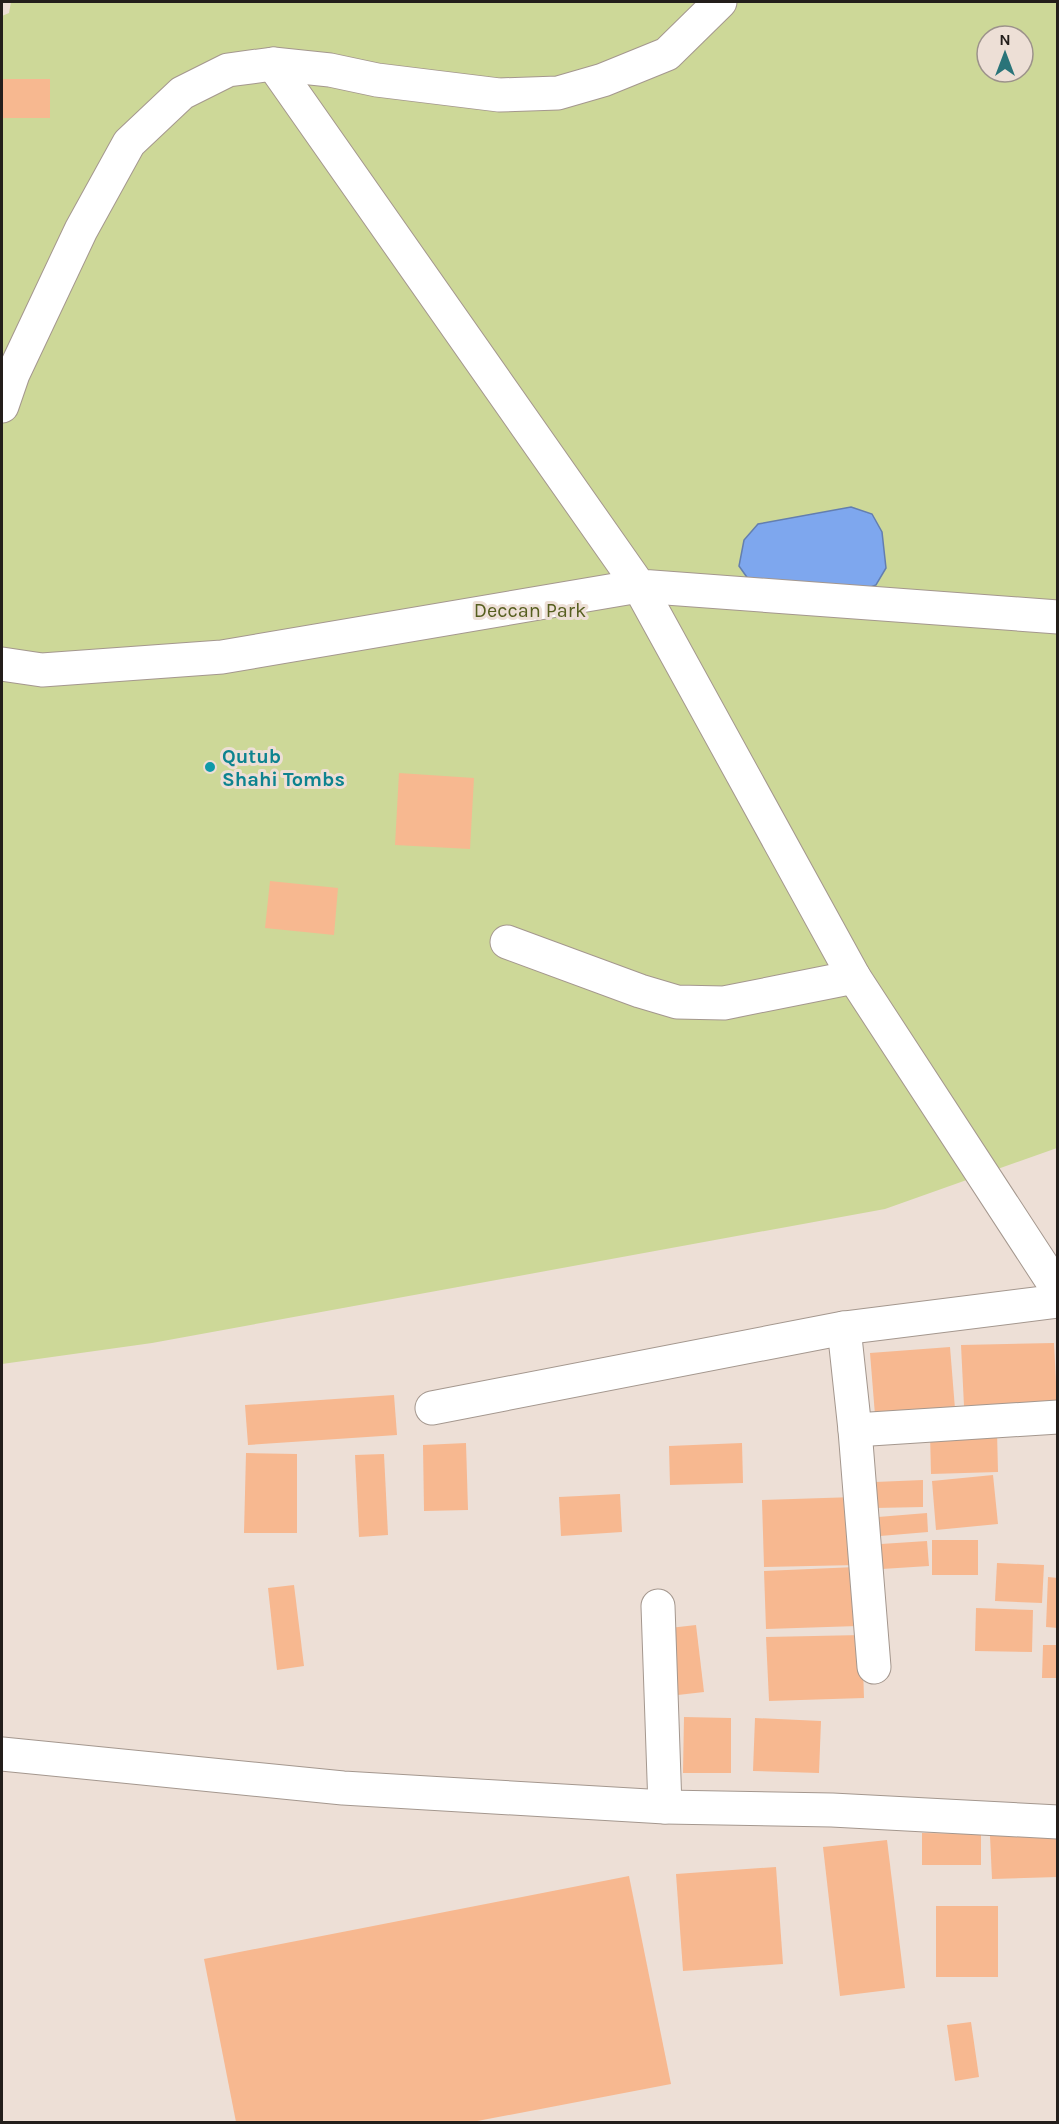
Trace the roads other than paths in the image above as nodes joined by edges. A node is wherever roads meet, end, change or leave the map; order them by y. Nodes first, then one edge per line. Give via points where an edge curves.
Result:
1 (720, 2) edge
2 (273, 64) junction
3 (2, 406) edge
4 (639, 586) junction
5 (1058, 618) edge
6 (2, 664) edge
7 (507, 942) dead end
8 (854, 977) junction
9 (1058, 1290) edge
10 (1058, 1301) edge
11 (844, 1328) junction
12 (432, 1408) dead end
13 (1058, 1417) edge
14 (855, 1430) junction
15 (658, 1606) dead end
16 (874, 1667) dead end
17 (2, 1754) edge
18 (665, 1806) junction
19 (1058, 1822) edge

1 - 2 street via 668,54 558,93 499,95
2 - 3 street via 228,70 182,93 129,143 81,230 13,374
2 - 4 street
4 - 5 street
4 - 6 street via 222,657 42,670
4 - 8 street
7 - 8 street via 677,1002 724,1003
8 - 9 street
10 - 11 street
11 - 12 street
11 - 14 street
13 - 14 street
14 - 16 street
15 - 18 street
17 - 18 street via 343,1788
18 - 19 street

